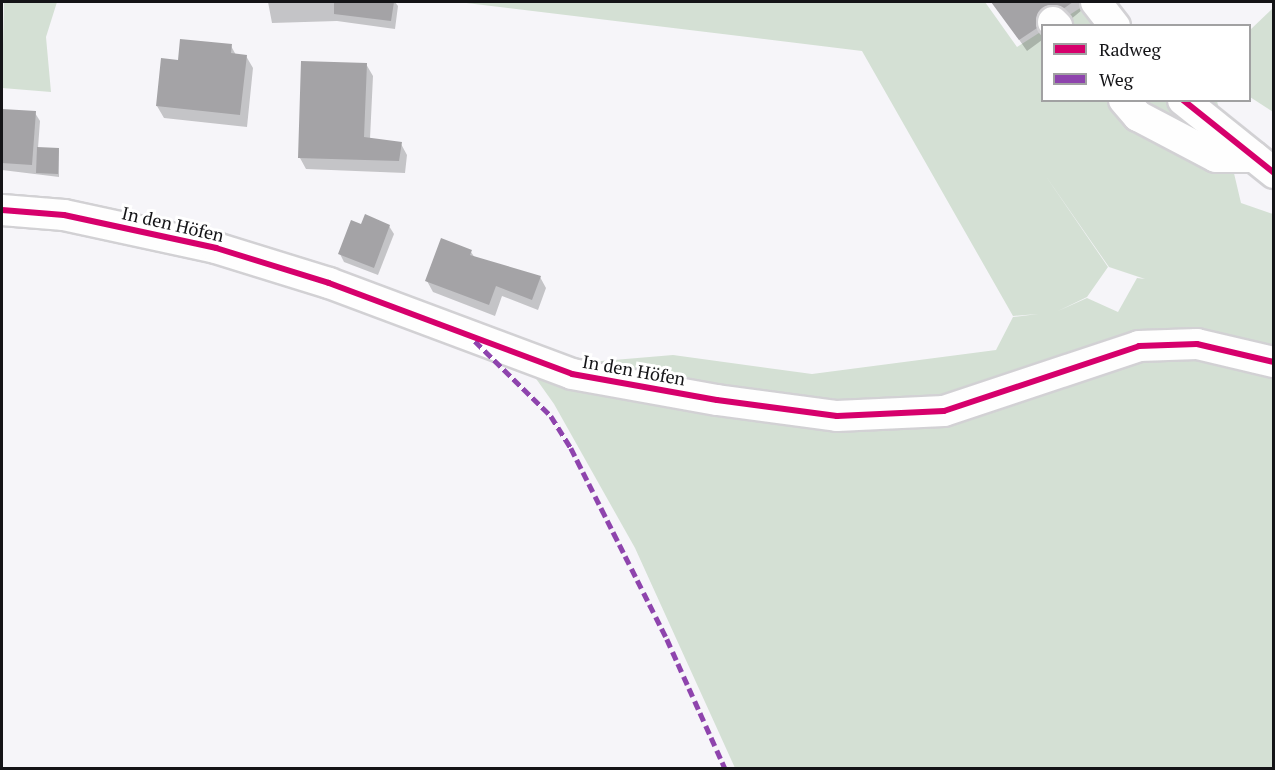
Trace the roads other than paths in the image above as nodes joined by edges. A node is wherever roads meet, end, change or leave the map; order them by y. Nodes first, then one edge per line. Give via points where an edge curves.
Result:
1 (1096, 2) edge
2 (1113, 24) edge
3 (1126, 102) edge
4 (1185, 102) edge
5 (1264, 165) edge
6 (2, 210) edge
7 (1274, 362) edge

1 - 2 street
3 - 5 street via 1138,116 1216,157
4 - 5 street
6 - 7 street, In den Höfen via 64,215 216,248 329,284 572,374 837,416 944,411 1139,346 1197,344

